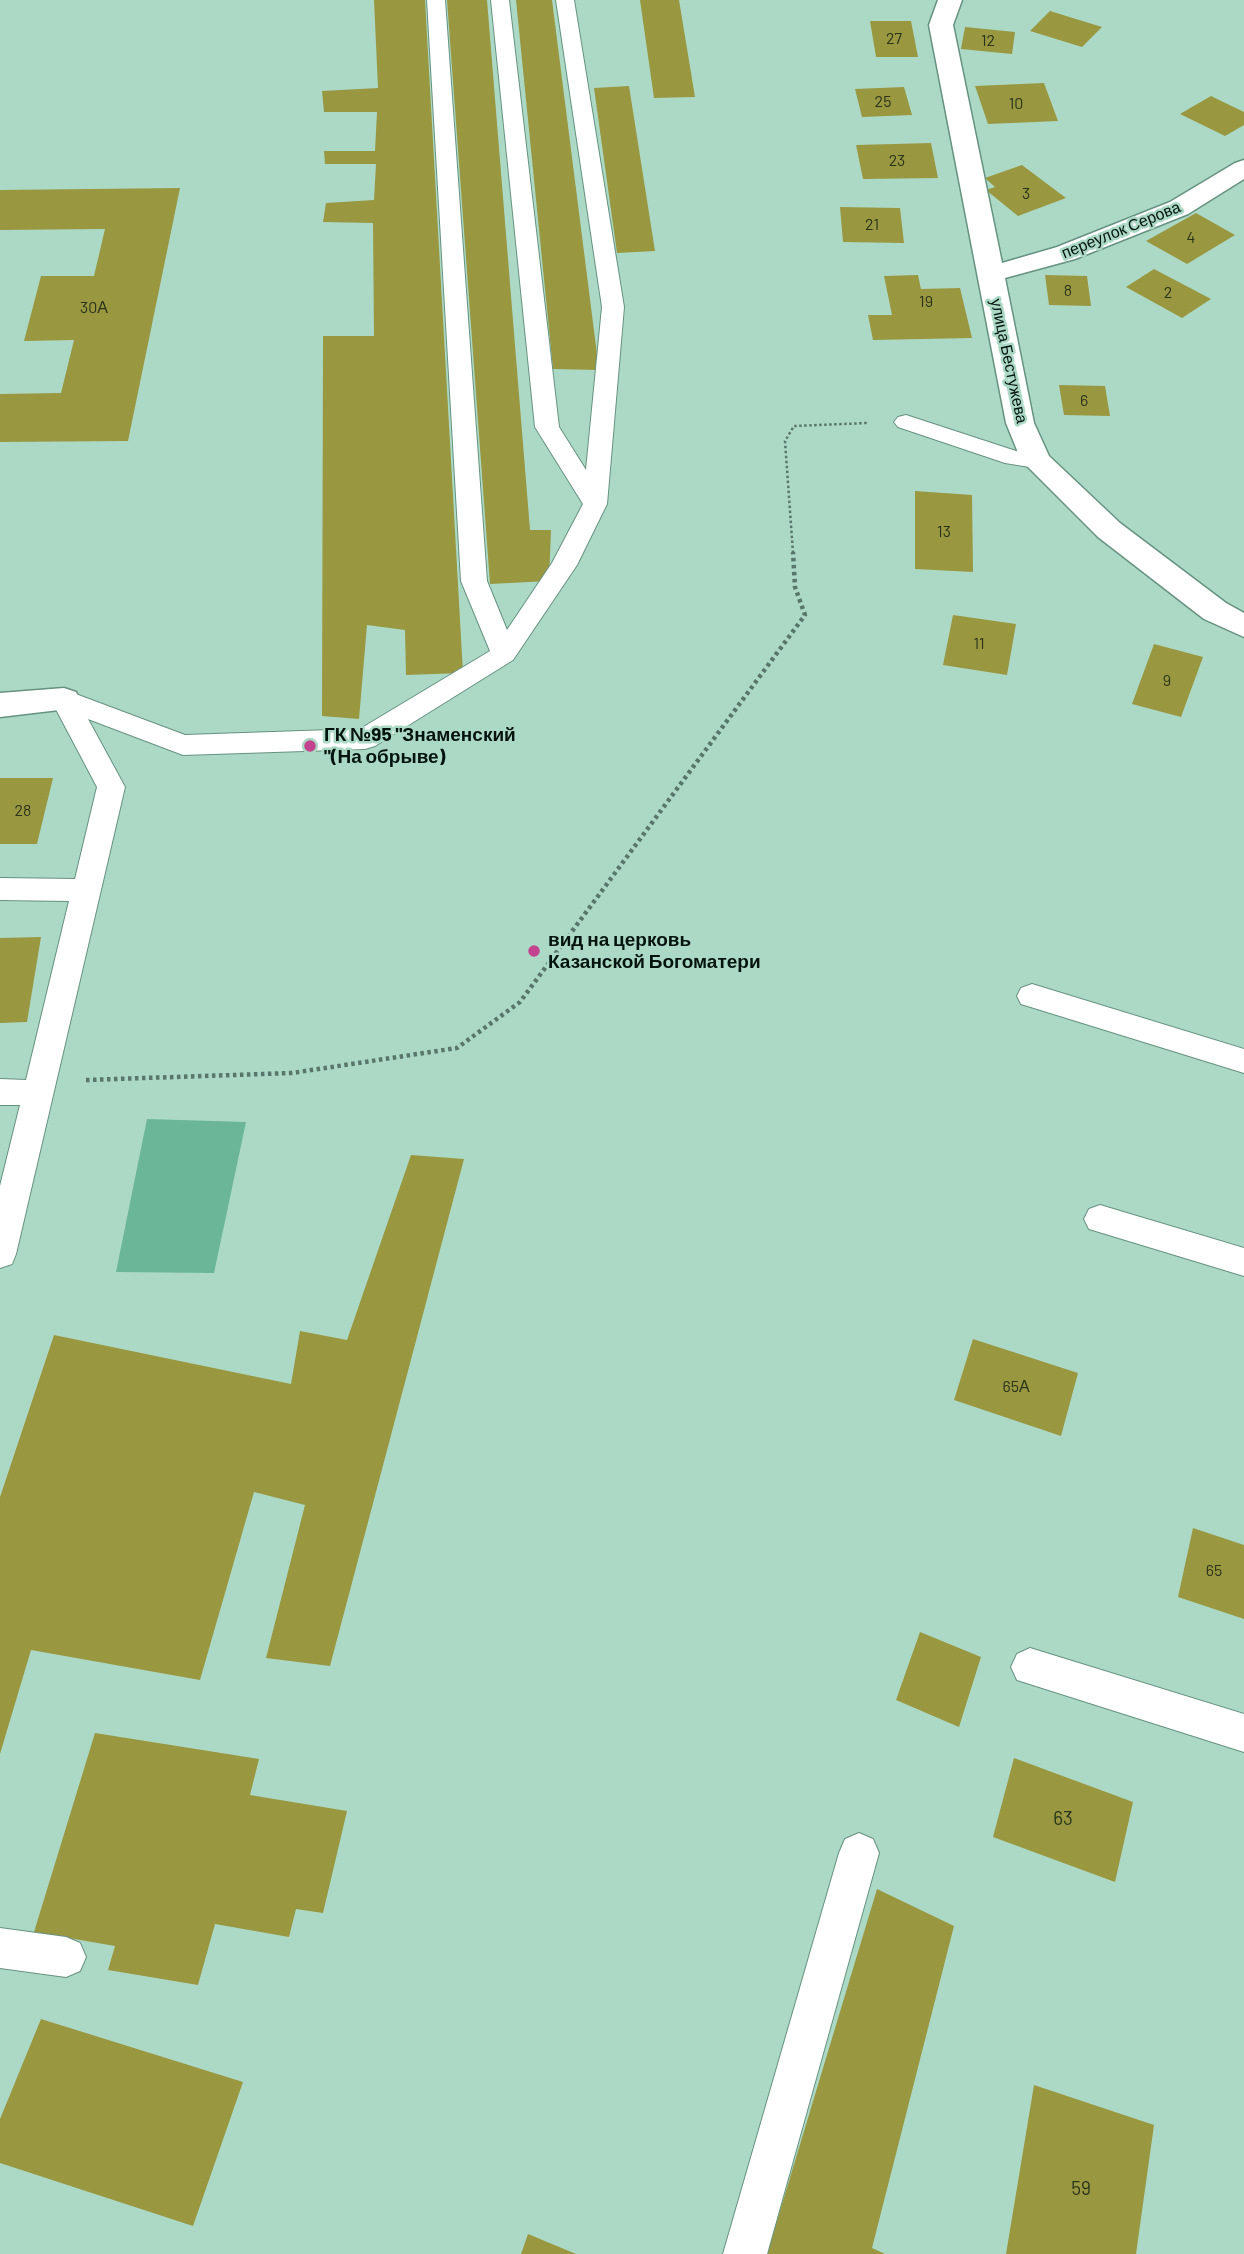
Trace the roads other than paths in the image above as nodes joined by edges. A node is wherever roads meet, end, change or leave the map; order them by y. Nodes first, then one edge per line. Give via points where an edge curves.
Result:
1 (436, 0) edge
2 (500, 0) edge
3 (565, 0) edge
4 (950, 0) edge
5 (1244, 168) edge
6 (990, 274) junction
7 (906, 422) road end
8 (1036, 460) junction
9 (595, 503) junction
10 (1244, 626) edge
11 (504, 654) junction
12 (64, 700) junction
13 (0, 705) edge
14 (0, 889) edge
15 (87, 890) junction
16 (1032, 996) dead end
17 (1244, 1061) edge
18 (40, 1087) junction
19 (0, 1091) edge
20 (1100, 1219) dead end
21 (0, 1254) edge
22 (1244, 1262) edge
23 (1030, 1667) dead end
24 (1244, 1733) edge
25 (859, 1853) dead end
26 (0, 1948) edge
27 (66, 1957) dead end
28 (745, 2254) edge

1 - 11 lane via 474,581
2 - 9 lane via 547,427
3 - 9 lane via 613,307
4 - 6 street, улица Бестужева via 942,25
5 - 6 street, переулок Серова via 1179,208 1066,253
6 - 8 street, улица Бестужева via 1020,423
7 - 8 lane via 1014,458
8 - 10 street, улица Бестужева via 1109,530 1215,611
9 - 11 lane via 564,565
11 - 12 lane via 365,739 183,745
12 - 13 street
12 - 15 lane via 111,787
14 - 15 lane
15 - 18 lane
16 - 17 lane
18 - 19 lane
18 - 21 lane
20 - 22 lane
23 - 24 lane
25 - 28 lane
26 - 27 lane

